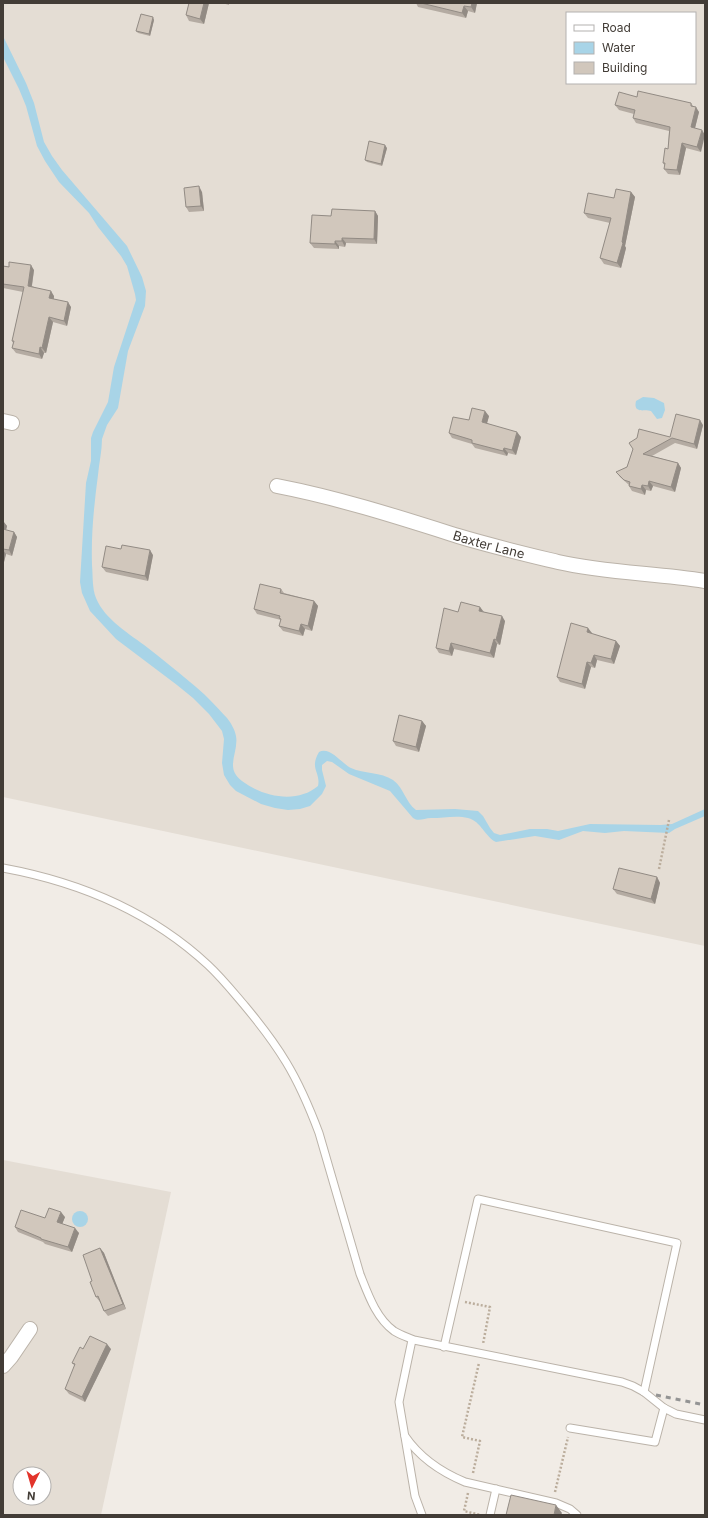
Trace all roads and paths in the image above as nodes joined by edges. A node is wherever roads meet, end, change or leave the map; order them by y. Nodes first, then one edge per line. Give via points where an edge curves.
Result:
1 (277, 486) dead end
2 (705, 581) edge
3 (669, 820) dead end
4 (3, 868) edge
5 (658, 869) dead end
6 (455, 1300) junction
7 (30, 1329) dead end
8 (412, 1340) junction
9 (444, 1347) junction
10 (481, 1354) junction
11 (3, 1366) edge
12 (644, 1392) junction
13 (664, 1408) junction
14 (705, 1420) edge
15 (570, 1428) joint
16 (405, 1436) junction
17 (471, 1480) dead end
18 (469, 1488) dead end
19 (496, 1489) junction
20 (553, 1503) junction
21 (422, 1515) edge
22 (481, 1515) edge
23 (490, 1515) edge
24 (577, 1515) edge

1 - 2 street, Baxter Lane via 310,492 458,536 560,562 594,569
3 - 5 path
4 - 8 lane via 63,882 106,898 170,934 224,981 269,1036 305,1098 319,1133 369,1297 387,1325
6 - 9 lane
6 - 10 path via 490,1308
6 - 12 lane via 478,1199 678,1243
7 - 11 street
8 - 9 lane
8 - 16 lane via 399,1402
9 - 10 lane
10 - 12 lane via 622,1382
10 - 17 path via 462,1437 480,1441
12 - 13 lane
13 - 14 lane via 676,1414
13 - 15 lane via 656,1442
15 - 20 path
16 - 19 lane via 420,1456 442,1470 465,1482
16 - 21 lane via 415,1496
18 - 22 path via 464,1511
19 - 20 lane
19 - 23 lane
20 - 24 lane via 564,1506

